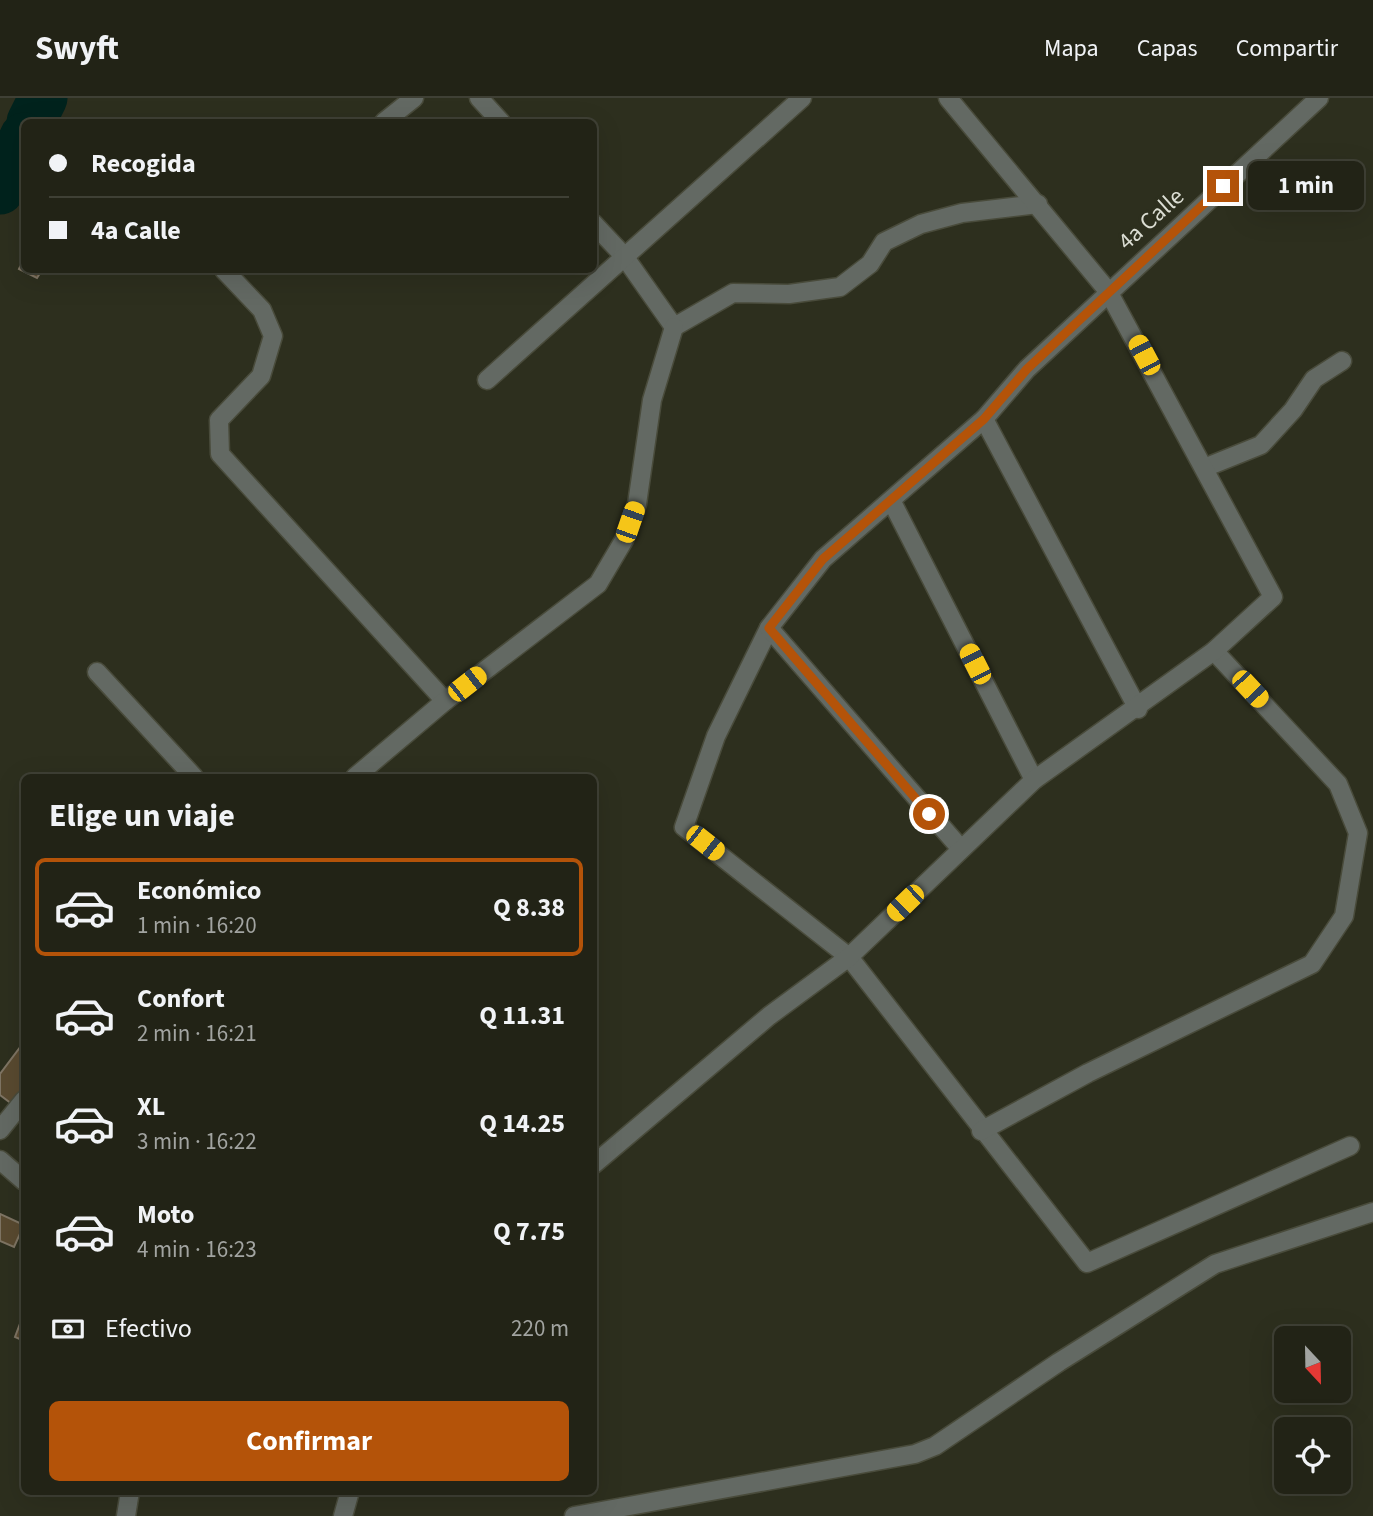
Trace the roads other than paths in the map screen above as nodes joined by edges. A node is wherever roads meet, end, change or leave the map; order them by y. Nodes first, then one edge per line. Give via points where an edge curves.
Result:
1 (414, 98) edge
2 (479, 98) edge
3 (802, 98) edge
4 (948, 98) edge
5 (1320, 98) edge
6 (388, 119) edge
7 (498, 119) edge
8 (1038, 204) junction
9 (597, 227) edge
10 (624, 257) junction
11 (227, 273) edge
12 (1108, 291) junction
13 (674, 327) junction
14 (1342, 361) dead end
15 (487, 380) dead end
16 (984, 419) junction
17 (1204, 468) junction
18 (892, 502) junction
19 (769, 628) junction
20 (1214, 651) junction
21 (97, 672) dead end
22 (445, 701) junction
23 (1138, 709) junction
24 (191, 774) edge
25 (359, 774) edge
26 (1034, 780) junction
27 (961, 849) junction
28 (849, 957) junction
29 (21, 1104) edge
30 (0, 1130) edge
31 (981, 1131) junction
32 (1350, 1146) dead end
33 (0, 1160) edge
34 (597, 1162) edge
35 (21, 1178) edge
36 (1373, 1212) edge
37 (129, 1495) edge
38 (349, 1495) edge
39 (126, 1516) edge
40 (343, 1516) edge
41 (574, 1516) edge

1 - 6 street
2 - 7 street
3 - 10 street
4 - 8 street
5 - 12 street, 4a Calle
8 - 12 street
8 - 13 street via 962,213 921,224 884,242 870,264 840,287 789,294 733,293
9 - 10 street
10 - 13 street
10 - 15 street
11 - 22 street via 262,310 273,336 261,376 219,420 220,454
12 - 16 street, 4a Calle via 1027,369
12 - 17 street
13 - 22 street via 652,400 637,504 624,540 598,584
14 - 17 street via 1314,379 1261,445
16 - 18 street, 4a Calle
16 - 23 street
17 - 20 street via 1273,597
18 - 19 street, 4a Calle via 823,559
18 - 26 street
19 - 27 street
19 - 28 street, 4a Calle via 716,736 684,827
20 - 23 street
20 - 31 street via 1338,784 1358,833 1344,916 1312,964 1088,1073
21 - 24 street
22 - 25 street
23 - 26 street
26 - 27 street
27 - 28 street
28 - 31 street
28 - 34 street via 769,1016
29 - 30 street
31 - 32 street via 1087,1264
33 - 35 street
36 - 41 street via 1215,1264 935,1446 915,1454
37 - 39 street
38 - 40 street

